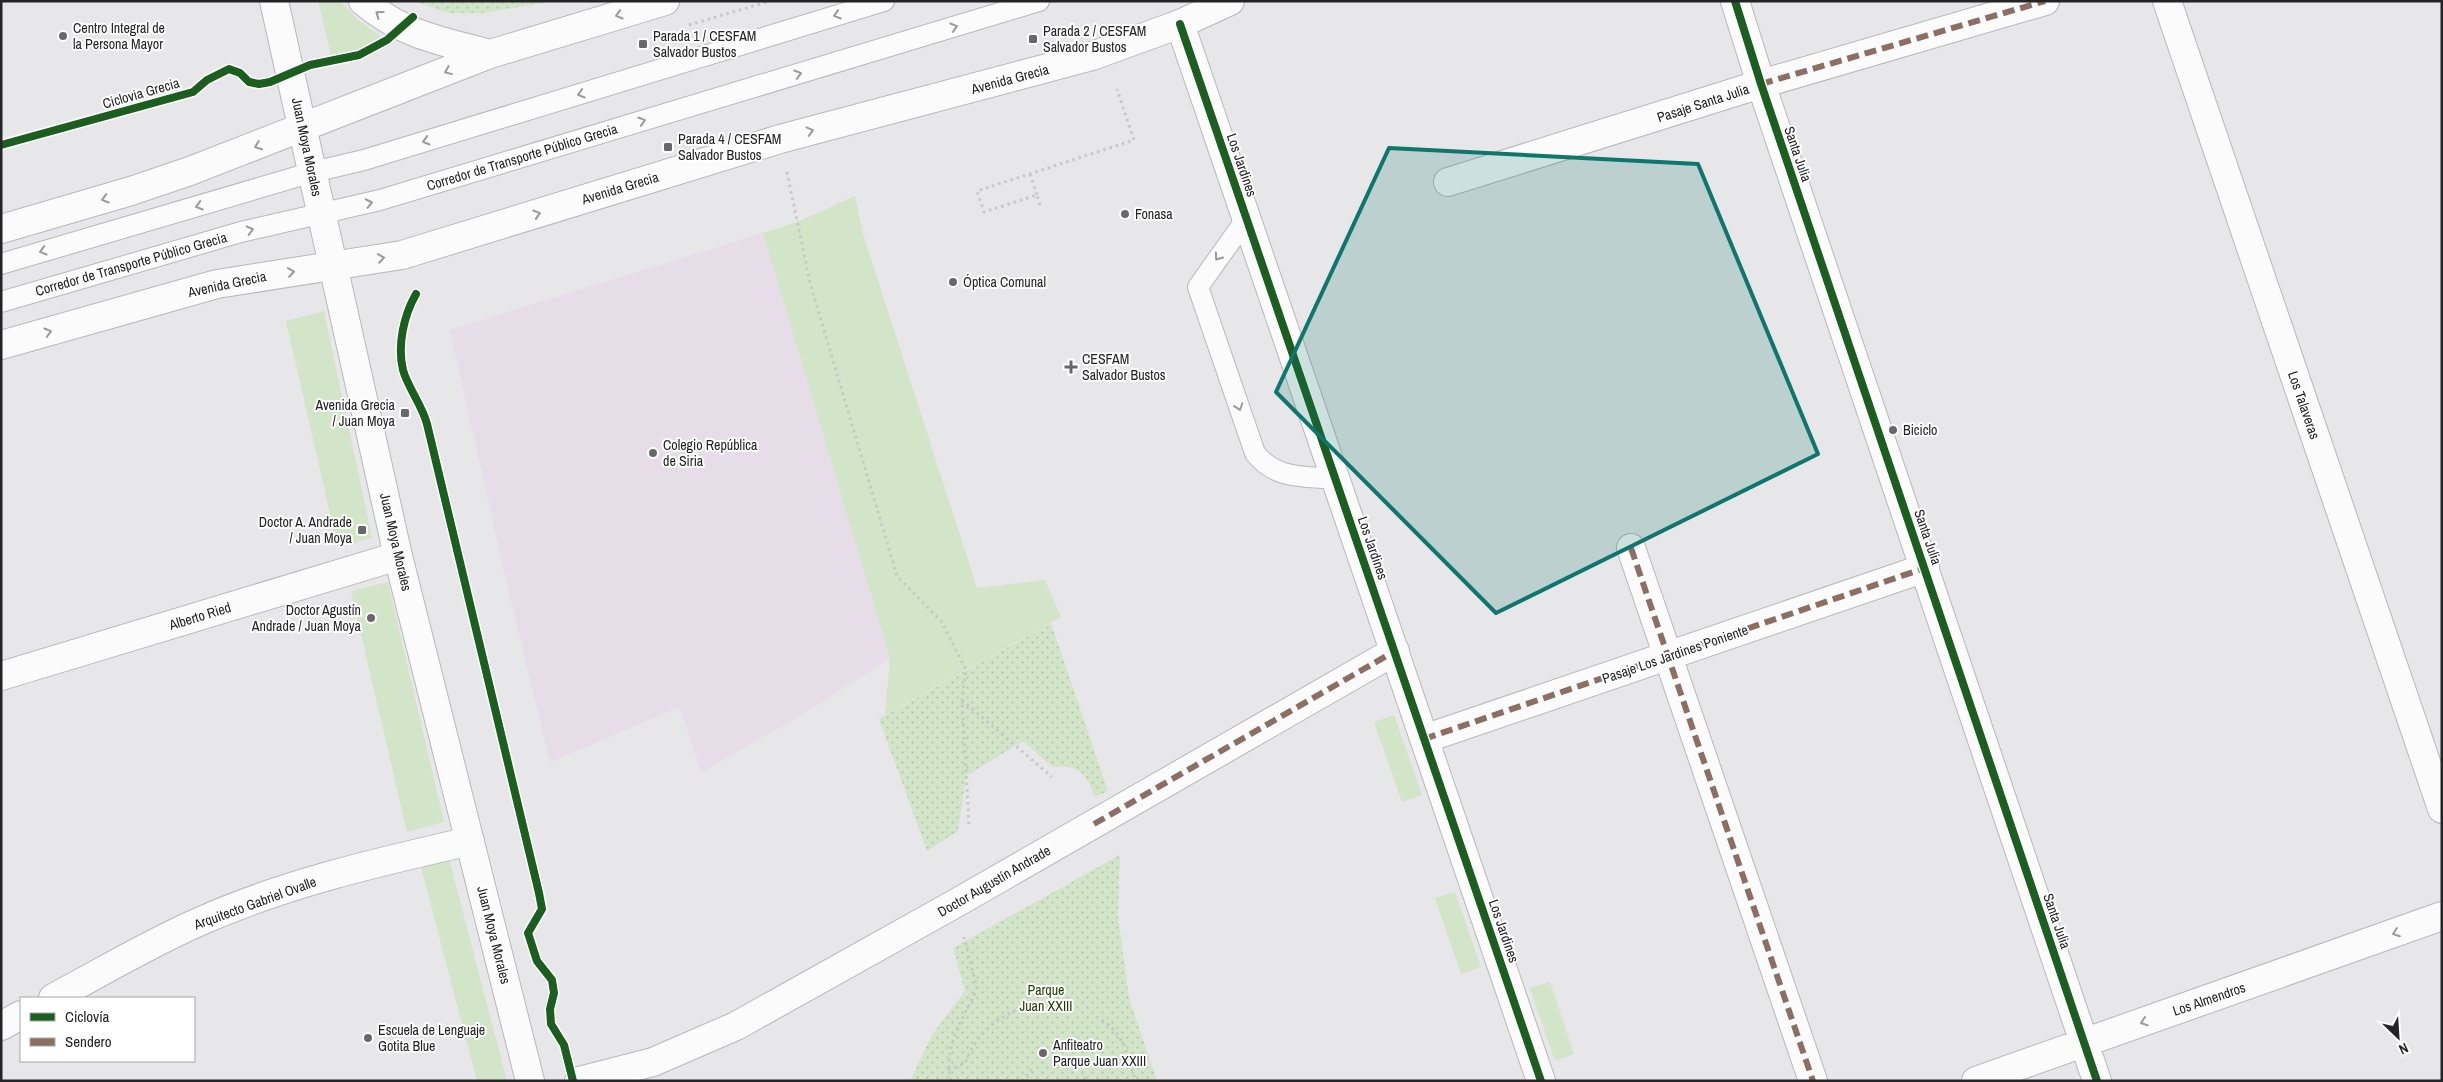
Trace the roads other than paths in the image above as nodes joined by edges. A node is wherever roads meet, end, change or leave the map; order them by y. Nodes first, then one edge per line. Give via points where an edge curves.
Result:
1 (274, 1) edge
2 (363, 1) edge
3 (666, 1) edge
4 (884, 1) edge
5 (1039, 1) edge
6 (1230, 1) edge
7 (1736, 1) edge
8 (2045, 1) edge
9 (2167, 1) edge
10 (1180, 24) junction
11 (490, 54) junction
12 (1761, 84) junction
13 (304, 128) junction
14 (313, 172) junction
15 (1448, 182) dead end
16 (322, 213) junction
17 (1247, 218) junction
18 (1, 229) edge
19 (1, 264) edge
20 (332, 266) junction
21 (1, 302) edge
22 (1, 345) edge
23 (1336, 479) junction
24 (1631, 548) dead end
25 (398, 556) junction
26 (1925, 568) junction
27 (1395, 651) junction
28 (1668, 656) junction
29 (1, 676) edge
30 (1424, 739) junction
31 (2442, 809) edge
32 (470, 841) junction
33 (2442, 916) edge
34 (55, 997) edge
35 (20, 1016) edge
36 (1, 1026) edge
37 (2084, 1043) junction
38 (530, 1081) edge
39 (579, 1081) edge
40 (1541, 1081) edge
41 (1813, 1081) edge
42 (1976, 1081) edge
43 (2097, 1081) edge

1 - 13 street, Juan Moya Morales
11 -> 2 street via 412,33 380,16
3 -> 11 street
4 -> 14 lane via 364,160
16 -> 5 lane, Corredor de Transporte Público Grecia via 380,200
6 - 10 street, Avenida Grecia
7 - 12 street, Santa Julia
8 - 12 street, Pasaje Santa Julia
9 - 31 street, Los Talaveras
10 - 17 street, Los Jardines
20 -> 10 street, Avenida Grecia via 402,255 780,139 1092,56
11 -> 13 street
12 - 15 street, Pasaje Santa Julia
12 - 26 street, Santa Julia
13 - 14 street, Juan Moya Morales
13 -> 18 street via 130,191
14 - 16 street, Juan Moya Morales
14 -> 19 lane
16 - 20 street, Juan Moya Morales
21 -> 16 lane, Corredor de Transporte Público Grecia via 241,232
17 - 23 street, Los Jardines
17 -> 23 lane via 1198,287 1254,453 1264,465 1287,475
22 -> 20 street, Avenida Grecia via 217,284
20 - 25 street, Juan Moya Morales
23 - 27 street, Los Jardines
24 - 28 street
25 - 29 street, Alberto Ried
25 - 32 street, Juan Moya Morales
26 - 28 street, Pasaje Los Jardines Poniente
26 - 37 street, Santa Julia
27 - 30 street, Los Jardines
27 - 39 street, Doctor Augustín Andrade via 736,1026 653,1062
28 - 30 street, Pasaje Los Jardines Poniente
28 - 41 street
30 - 40 street, Los Jardines
32 - 34 street, Arquitecto Gabriel Ovalle via 371,865 255,900 159,940
32 - 38 street, Juan Moya Morales
33 -> 37 street, Los Almendros
35 - 36 street
37 - 42 street, Los Almendros
37 - 43 street, Santa Julia

